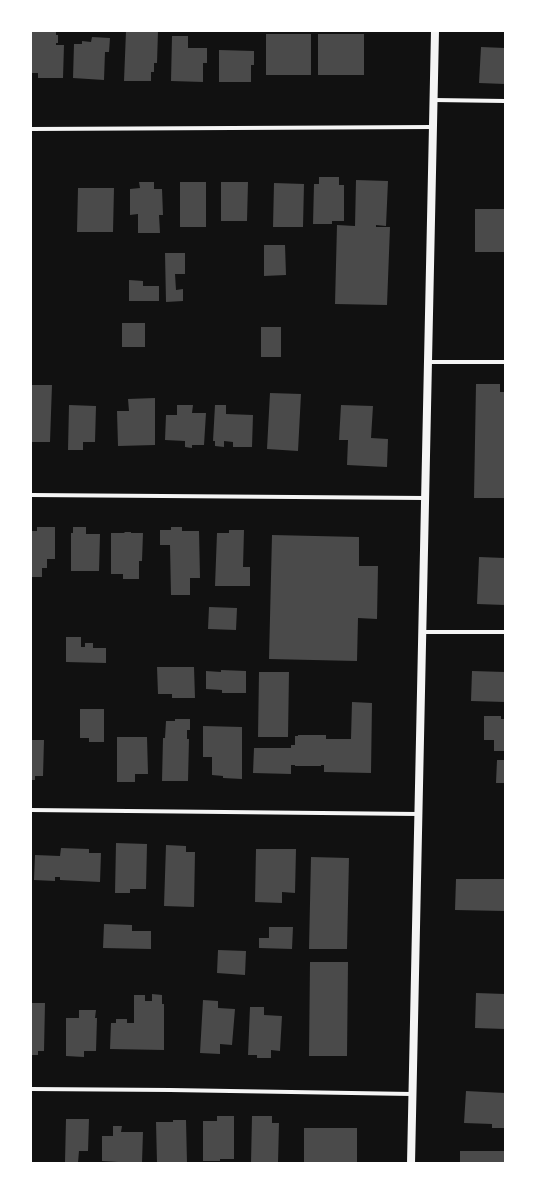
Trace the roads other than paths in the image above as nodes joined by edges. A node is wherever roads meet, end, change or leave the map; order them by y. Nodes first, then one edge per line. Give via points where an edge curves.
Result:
1 (435, 31) edge
2 (434, 100) junction
3 (505, 101) edge
4 (433, 127) junction
5 (31, 129) edge
6 (428, 362) junction
7 (505, 362) edge
8 (31, 496) edge
9 (425, 498) junction
10 (422, 632) junction
11 (505, 632) edge
12 (31, 810) edge
13 (418, 814) junction
14 (31, 1089) edge
15 (412, 1094) junction
16 (410, 1163) edge

1 - 2 main road
2 - 3 street
2 - 4 main road
4 - 5 street
4 - 6 main road
6 - 7 street
6 - 9 main road
8 - 9 street
9 - 10 main road
10 - 11 street
10 - 13 main road
12 - 13 street
13 - 15 main road
14 - 15 street
15 - 16 main road

